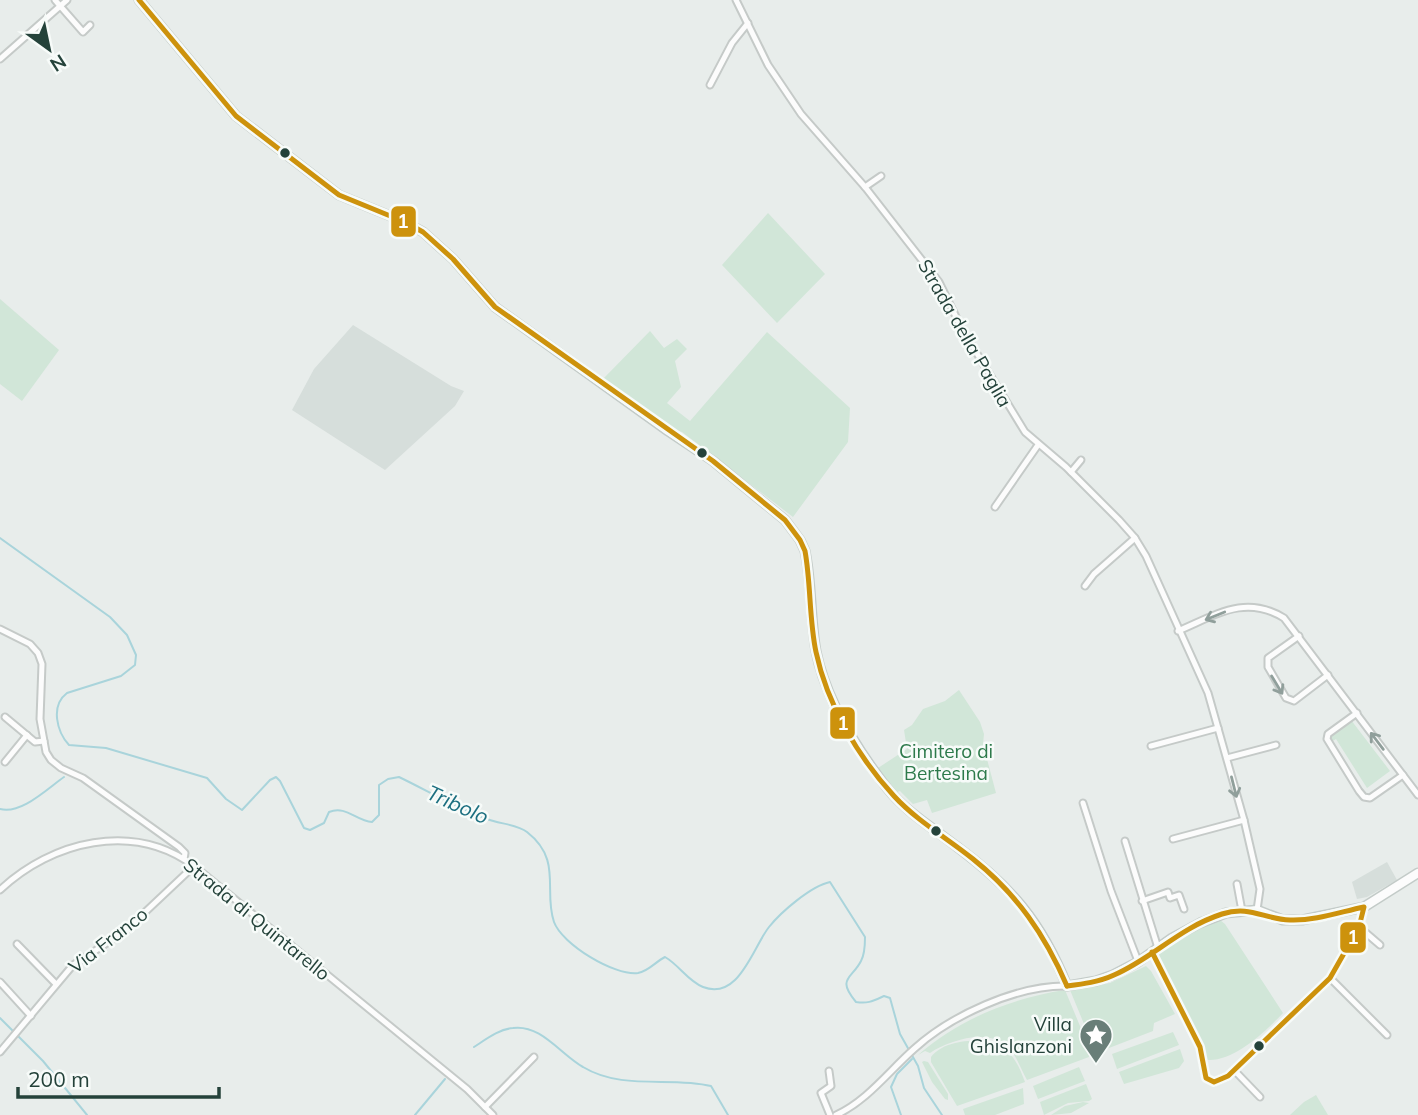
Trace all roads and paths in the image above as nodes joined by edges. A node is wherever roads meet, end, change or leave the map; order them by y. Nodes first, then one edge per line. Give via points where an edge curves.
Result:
1 (55, 0) edge
2 (67, 0) edge
3 (139, 0) edge
4 (736, 0) edge
5 (60, 6) junction
6 (748, 23) junction
7 (90, 26) dead end
8 (0, 59) edge
9 (710, 85) dead end
10 (881, 176) dead end
11 (865, 187) junction
12 (1038, 445) junction
13 (1081, 460) dead end
14 (1071, 472) junction
15 (995, 507) dead end
16 (1135, 538) junction
17 (1085, 586) dead end
18 (0, 629) edge
19 (1178, 631) junction
20 (1299, 636) junction
21 (1328, 675) junction
22 (1357, 713) junction
23 (5, 717) dead end
24 (1218, 728) junction
25 (27, 735) junction
26 (44, 741) junction
27 (1276, 745) dead end
28 (1151, 746) dead end
29 (1227, 758) junction
30 (5, 762) dead end
31 (1403, 775) junction
32 (1417, 790) edge
33 (1083, 803) dead end
34 (1244, 820) junction
35 (1173, 839) dead end
36 (1125, 841) dead end
37 (184, 859) junction
38 (194, 866) junction
39 (1418, 873) edge
40 (1237, 884) dead end
41 (0, 890) edge
42 (1142, 901) junction
43 (1364, 907) junction
44 (1184, 909) dead end
45 (1257, 910) junction
46 (1242, 911) junction
47 (1359, 927) junction
48 (18, 944) dead end
49 (1380, 945) dead end
50 (1155, 950) junction
51 (1139, 961) junction
52 (1330, 978) junction
53 (0, 982) edge
54 (56, 984) junction
55 (1067, 986) junction
56 (31, 1016) junction
57 (1387, 1035) dead end
58 (0, 1052) edge
59 (534, 1057) dead end
60 (1234, 1070) junction
61 (829, 1072) dead end
62 (1260, 1097) dead end
63 (485, 1107) junction
64 (493, 1115) edge
65 (830, 1115) edge
66 (836, 1115) edge

1 - 5 street
2 - 5 street
3 - 55 street via 236,116 339,195 424,232 495,307 713,461 785,520 805,551 816,650 839,714 888,789 1023,905
4 - 6 street, Strada della Paglia
5 - 7 street via 83,32
5 - 8 street
6 - 9 street
6 - 11 street, Strada della Paglia via 768,65 801,114
10 - 11 street
11 - 12 street, Strada della Paglia via 939,282 1016,420
12 - 14 street, Strada della Paglia
12 - 15 street
13 - 14 street
14 - 16 street, Strada della Paglia
16 - 17 street
16 - 19 street, Strada della Paglia
18 - 26 street via 38,653
20 -> 19 street via 1284,618 1253,605
19 - 24 street, Strada della Paglia via 1208,693
20 - 21 street
20 -> 21 street via 1268,658 1268,667 1286,698 1294,701
21 - 22 street
31 -> 22 street
22 - 31 street via 1327,739 1359,791 1370,798
23 - 25 street
24 - 28 street
24 - 29 street, Strada della Paglia
25 - 26 street via 35,742
25 - 30 street
26 - 37 street via 55,764 83,778 179,846
27 - 29 street
29 -> 34 street, Strada della Paglia
31 - 32 street
33 - 51 street
34 - 35 street
34 - 45 street, Strada della Paglia via 1260,889
36 - 42 street
37 - 38 street, Strada di Quintarello
37 - 41 street, Strada di Quintarello via 140,843 84,844 36,862
38 - 54 street, Via Franco via 124,932 73,965
38 - 63 street, Strada di Quintarello
39 - 43 street
40 - 46 street
42 - 44 street via 1168,892 1170,898 1179,895
42 - 50 street
43 - 45 street via 1302,920
43 - 47 street
45 - 46 street
46 - 50 street via 1200,923
47 - 49 street
47 - 52 street
48 - 54 street
50 - 51 street
50 - 60 street via 1200,1046 1206,1079 1222,1080
51 - 55 street via 1103,979
52 - 57 street
52 - 60 street
53 - 56 street
54 - 56 street, Via Franco
55 - 66 street via 1035,990 948,1023 858,1102
56 - 58 street, Via Franco
59 - 63 street
60 - 62 street
61 - 65 street via 831,1086 821,1093
63 - 64 street, Strada di Quintarello

